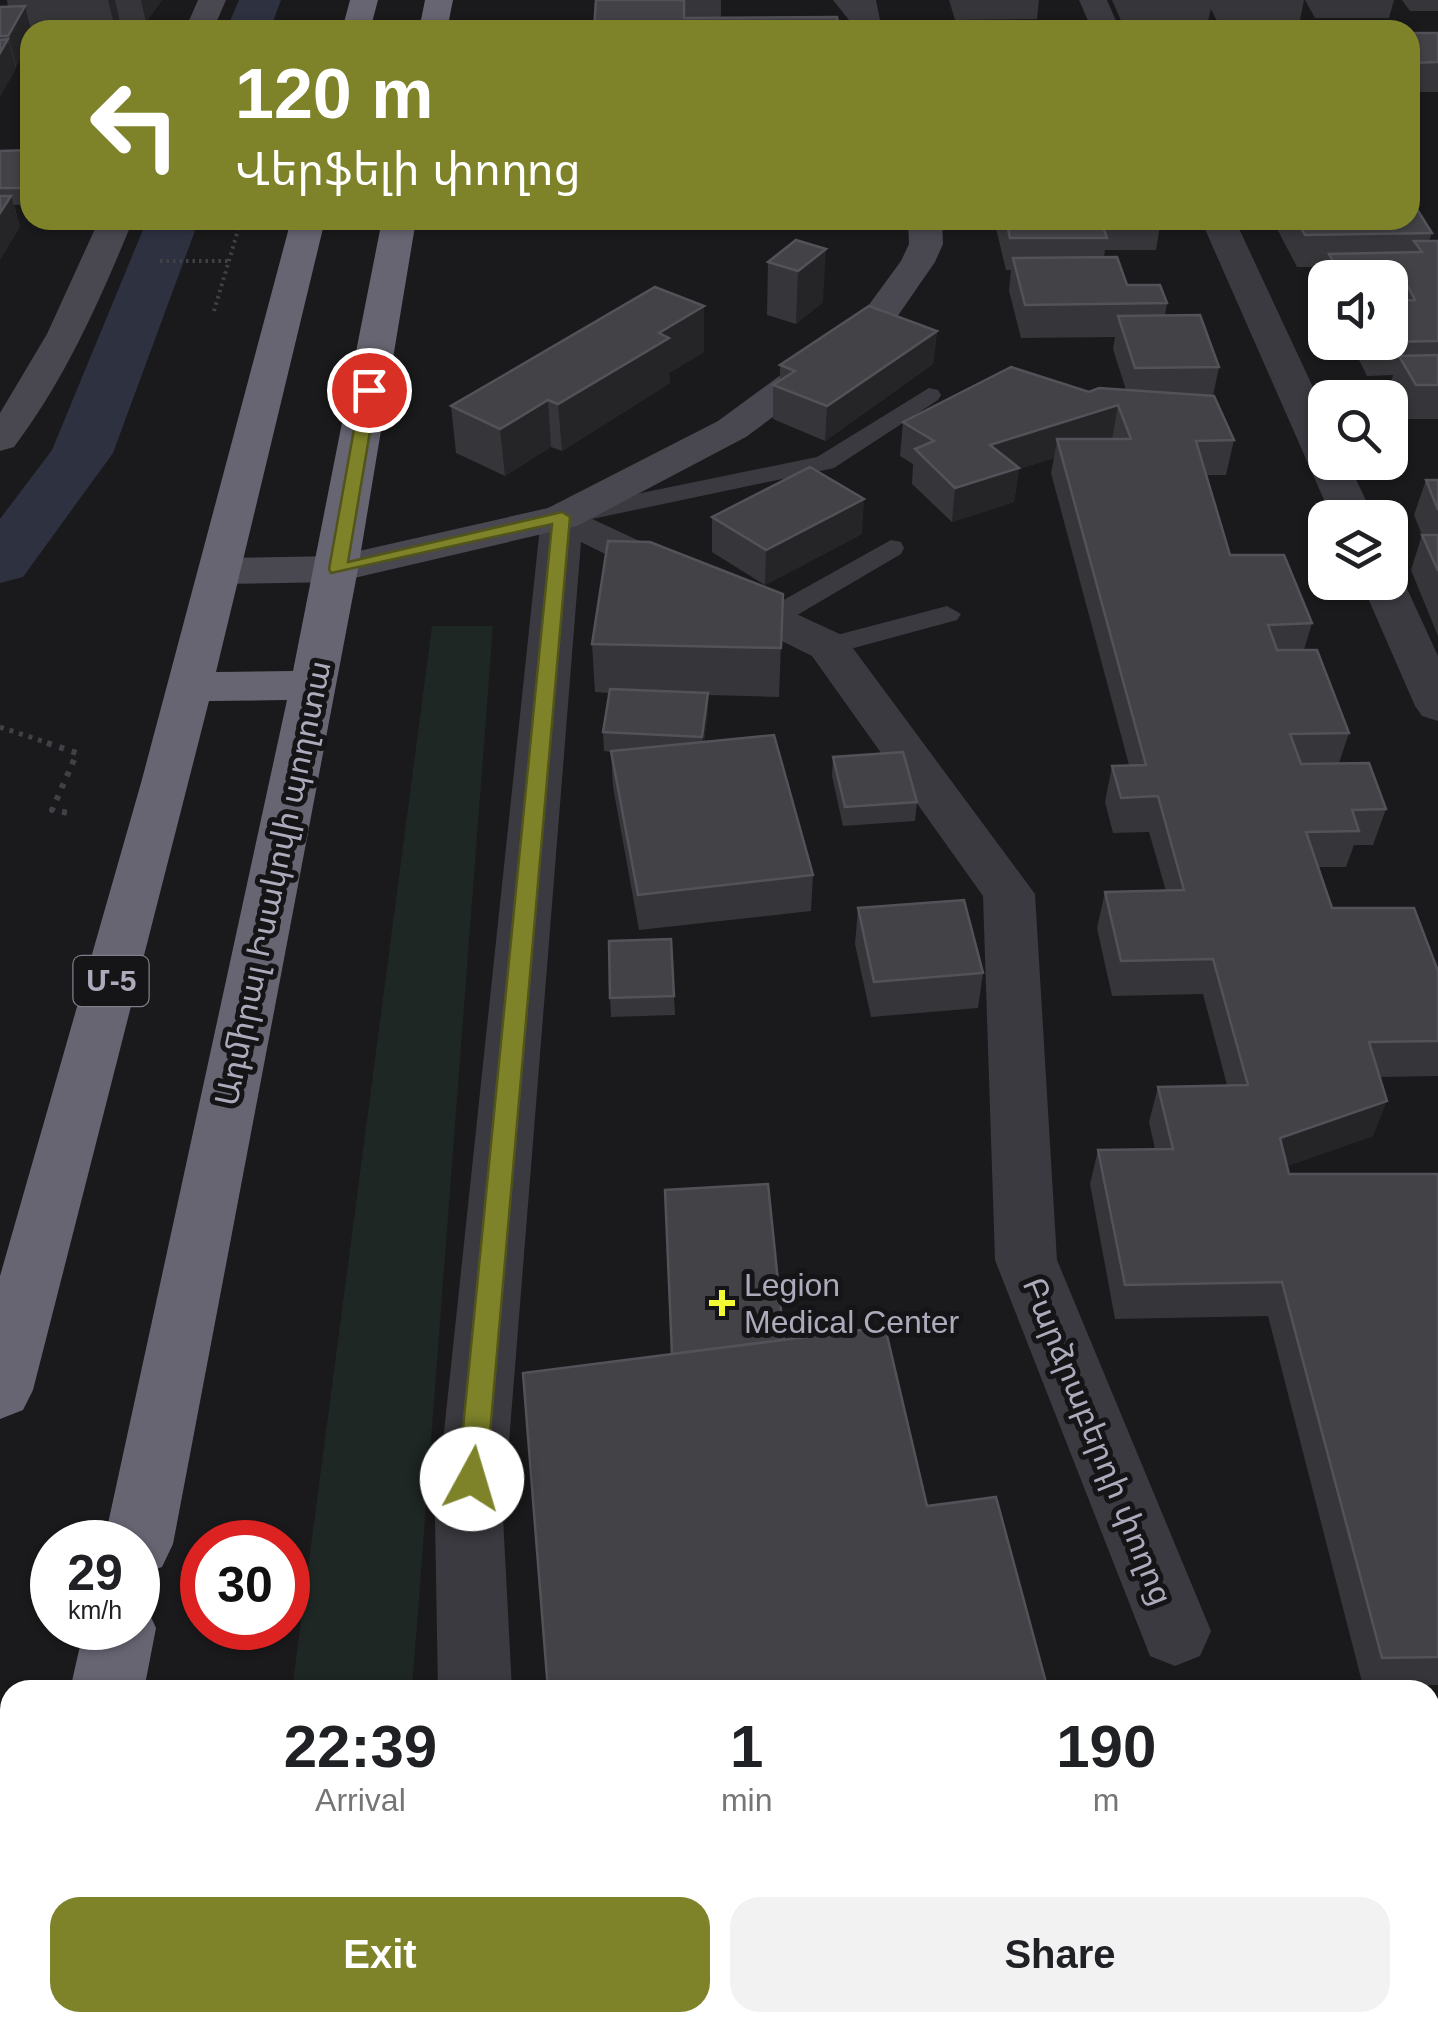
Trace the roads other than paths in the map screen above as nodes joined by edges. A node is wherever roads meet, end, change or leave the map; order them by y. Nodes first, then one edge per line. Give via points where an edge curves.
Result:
1 (842, 0) edge
2 (859, 20) edge
3 (111, 230) edge
4 (305, 230) edge
5 (396, 230) edge
6 (925, 230) edge
7 (1222, 230) edge
8 (929, 395) dead end
9 (1308, 420) edge
10 (0, 439) edge
11 (562, 517) junction
12 (891, 548) dead end
13 (338, 569) junction
14 (220, 571) junction
15 (1390, 600) edge
16 (947, 614) dead end
17 (772, 618) junction
18 (828, 646) junction
19 (314, 685) junction
20 (189, 687) junction
21 (1438, 706) edge
22 (0, 1390) edge
23 (143, 1520) edge
24 (1174, 1632) dead end
25 (116, 1650) edge
26 (110, 1680) edge
27 (475, 1680) edge

1 - 2 lane
3 - 10 street via 22,414
4 - 14 highway, Մ-5
5 - 13 highway, Ադմիրալ Իսակովի պողոտա
6 - 11 street via 918,262 873,325 732,429
7 - 9 street
8 - 11 lane via 825,462
11 - 13 street
11 - 17 street, Բարձրաբերդի փողոց
11 - 27 street via 469,1517
12 - 17 lane
13 - 14 street
13 - 19 highway, Ադմիրալ Իսակովի պողոտա
14 - 20 highway, Մ-5
15 - 21 street
16 - 18 lane
17 - 18 street, Բարձրաբերդի փողոց
18 - 24 street, Բարձրաբերդի փողոց via 1009,894 1026,1260
19 - 20 highway
19 - 23 highway, Ադմիրալ Իսակովի պողոտա
20 - 22 highway, Մ-5
25 - 26 highway

